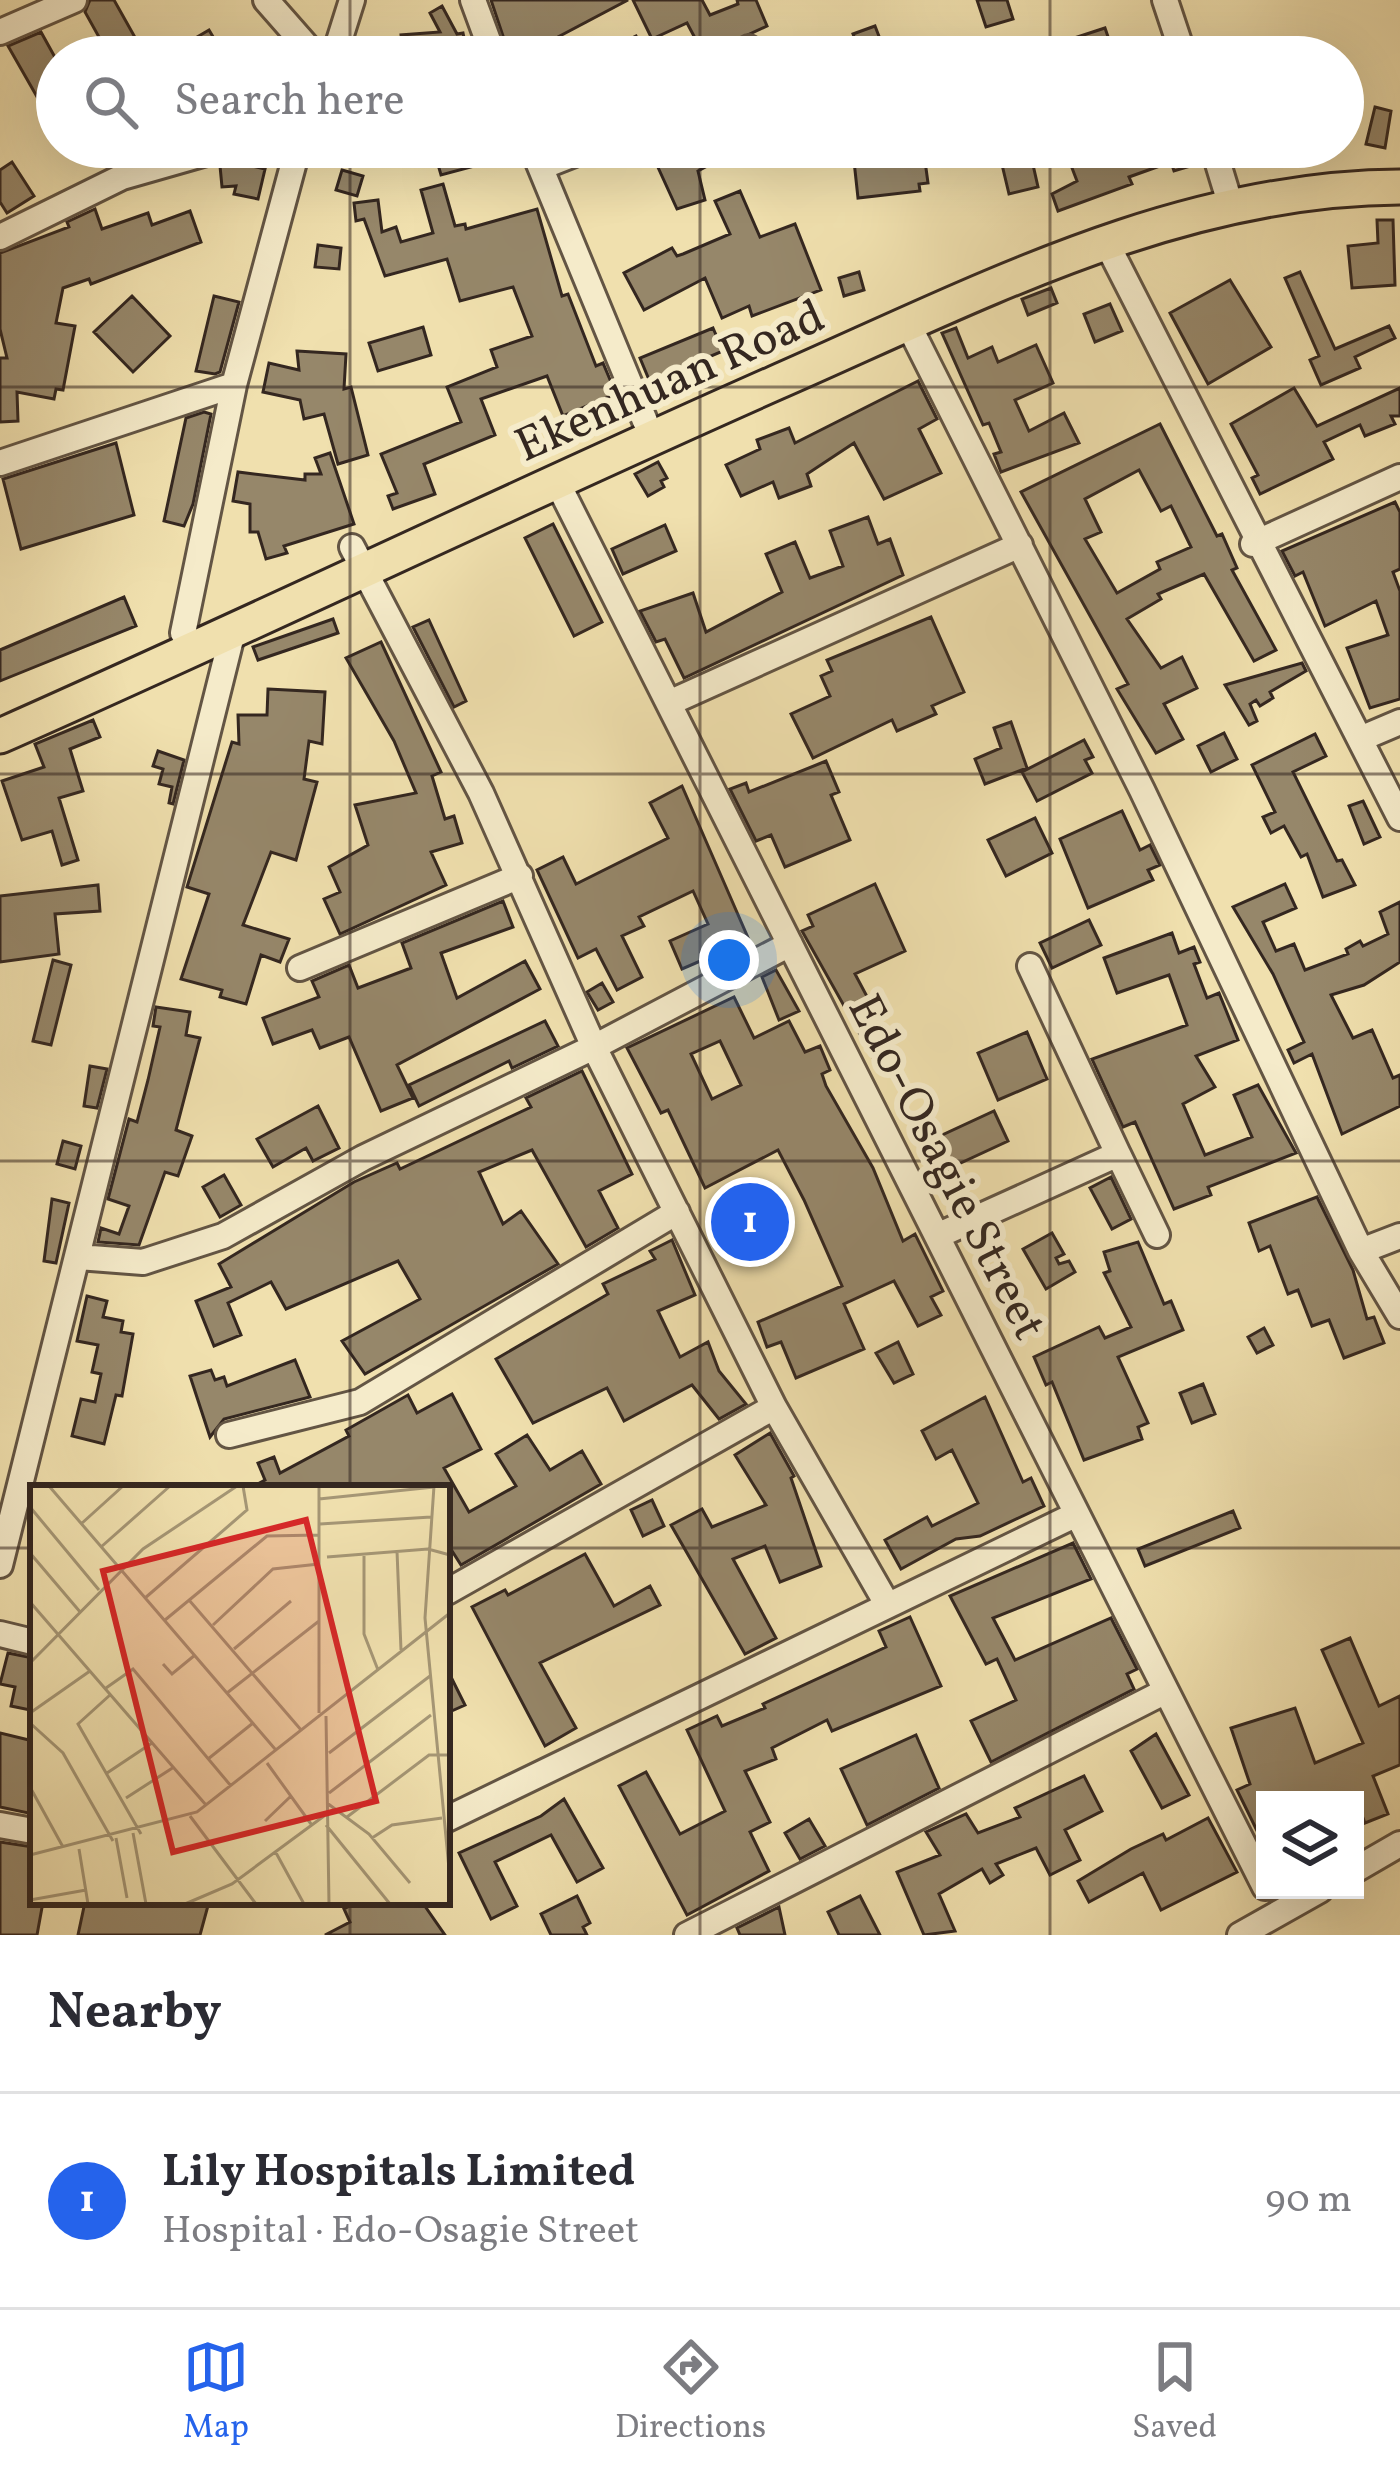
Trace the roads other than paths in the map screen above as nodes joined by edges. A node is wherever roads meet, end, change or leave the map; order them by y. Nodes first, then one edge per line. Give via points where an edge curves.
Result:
1 (74, 0) edge
2 (266, 0) edge
3 (352, 0) edge
4 (473, 0) edge
5 (1165, 0) edge
6 (0, 32) edge
7 (298, 36) edge
8 (341, 36) edge
9 (486, 36) edge
10 (1177, 36) edge
11 (151, 168) edge
12 (292, 168) edge
13 (540, 168) edge
14 (1220, 168) edge
15 (1400, 169) edge
16 (1400, 187) edge
17 (1228, 195) junction
18 (0, 236) edge
19 (1106, 242) junction
20 (908, 324) junction
21 (234, 385) junction
22 (644, 421) junction
23 (0, 463) edge
24 (1400, 477) edge
25 (557, 482) junction
26 (1253, 544) dead end
27 (1020, 545) junction
28 (357, 557) junction
29 (233, 631) junction
30 (183, 633) junction
31 (669, 704) junction
32 (0, 715) edge
33 (1400, 722) edge
34 (0, 736) edge
35 (1360, 739) junction
36 (1400, 818) edge
37 (520, 876) junction
38 (790, 944) junction
39 (1030, 965) dead end
40 (300, 968) dead end
41 (594, 1047) junction
42 (1118, 1154) junction
43 (677, 1212) junction
44 (1157, 1235) dead end
45 (938, 1236) junction
46 (1400, 1236) edge
47 (1361, 1251) junction
48 (78, 1257) junction
49 (1400, 1316) edge
50 (774, 1407) junction
51 (229, 1435) dead end
52 (1077, 1514) junction
53 (0, 1565) edge
54 (450, 1590) edge
55 (887, 1604) junction
56 (0, 1634) edge
57 (30, 1641) edge
58 (1166, 1691) junction
59 (450, 1818) edge
60 (0, 1825) edge
61 (30, 1830) edge
62 (1400, 1844) edge
63 (1364, 1865) edge
64 (1256, 1869) edge
65 (1310, 1899) edge
66 (1284, 1924) edge
67 (687, 1935) edge
68 (1240, 1935) edge

1 - 6 street
2 - 7 street
3 - 8 street
4 - 9 street
5 - 10 street
11 - 18 street
12 - 21 street
13 - 22 street
14 - 17 street
15 - 17 main road, Ekenhuan Road via 1304,172
16 - 17 main road, Ekenhuan Road
17 - 19 main road, Ekenhuan Road
17 - 22 main road, Ekenhuan Road via 1100,227
19 - 20 main road, Ekenhuan Road
19 - 35 street
20 - 25 main road, Ekenhuan Road
20 - 27 street
21 - 23 street
21 - 30 street
22 - 28 main road, Ekenhuan Road
24 - 26 street
25 - 28 main road, Ekenhuan Road
25 - 31 street, Edo-Osagie Street
27 - 31 street
27 - 47 street
28 - 29 main road, Ekenhuan Road
28 - 30 main road, Ekenhuan Road
28 - 37 street
29 - 34 main road, Ekenhuan Road
29 - 48 street
30 - 32 main road, Ekenhuan Road
31 - 38 street, Edo-Osagie Street
33 - 35 street
35 - 36 street
37 - 40 street
37 - 41 street
38 - 41 street
38 - 45 street, Edo-Osagie Street
39 - 42 street
41 - 43 street
41 - 48 street via 223,1236 142,1262
42 - 44 street
42 - 45 street
43 - 50 street
43 - 51 street via 360,1402
45 - 52 street, Edo-Osagie Street
46 - 47 street
47 - 49 street
48 - 53 street
50 - 54 street
50 - 55 street
52 - 55 street
52 - 58 street, Edo-Osagie Street
55 - 59 street
56 - 57 street
58 - 64 street, Edo-Osagie Street
58 - 67 street
60 - 61 street
62 - 63 street
65 - 66 street
66 - 68 street

